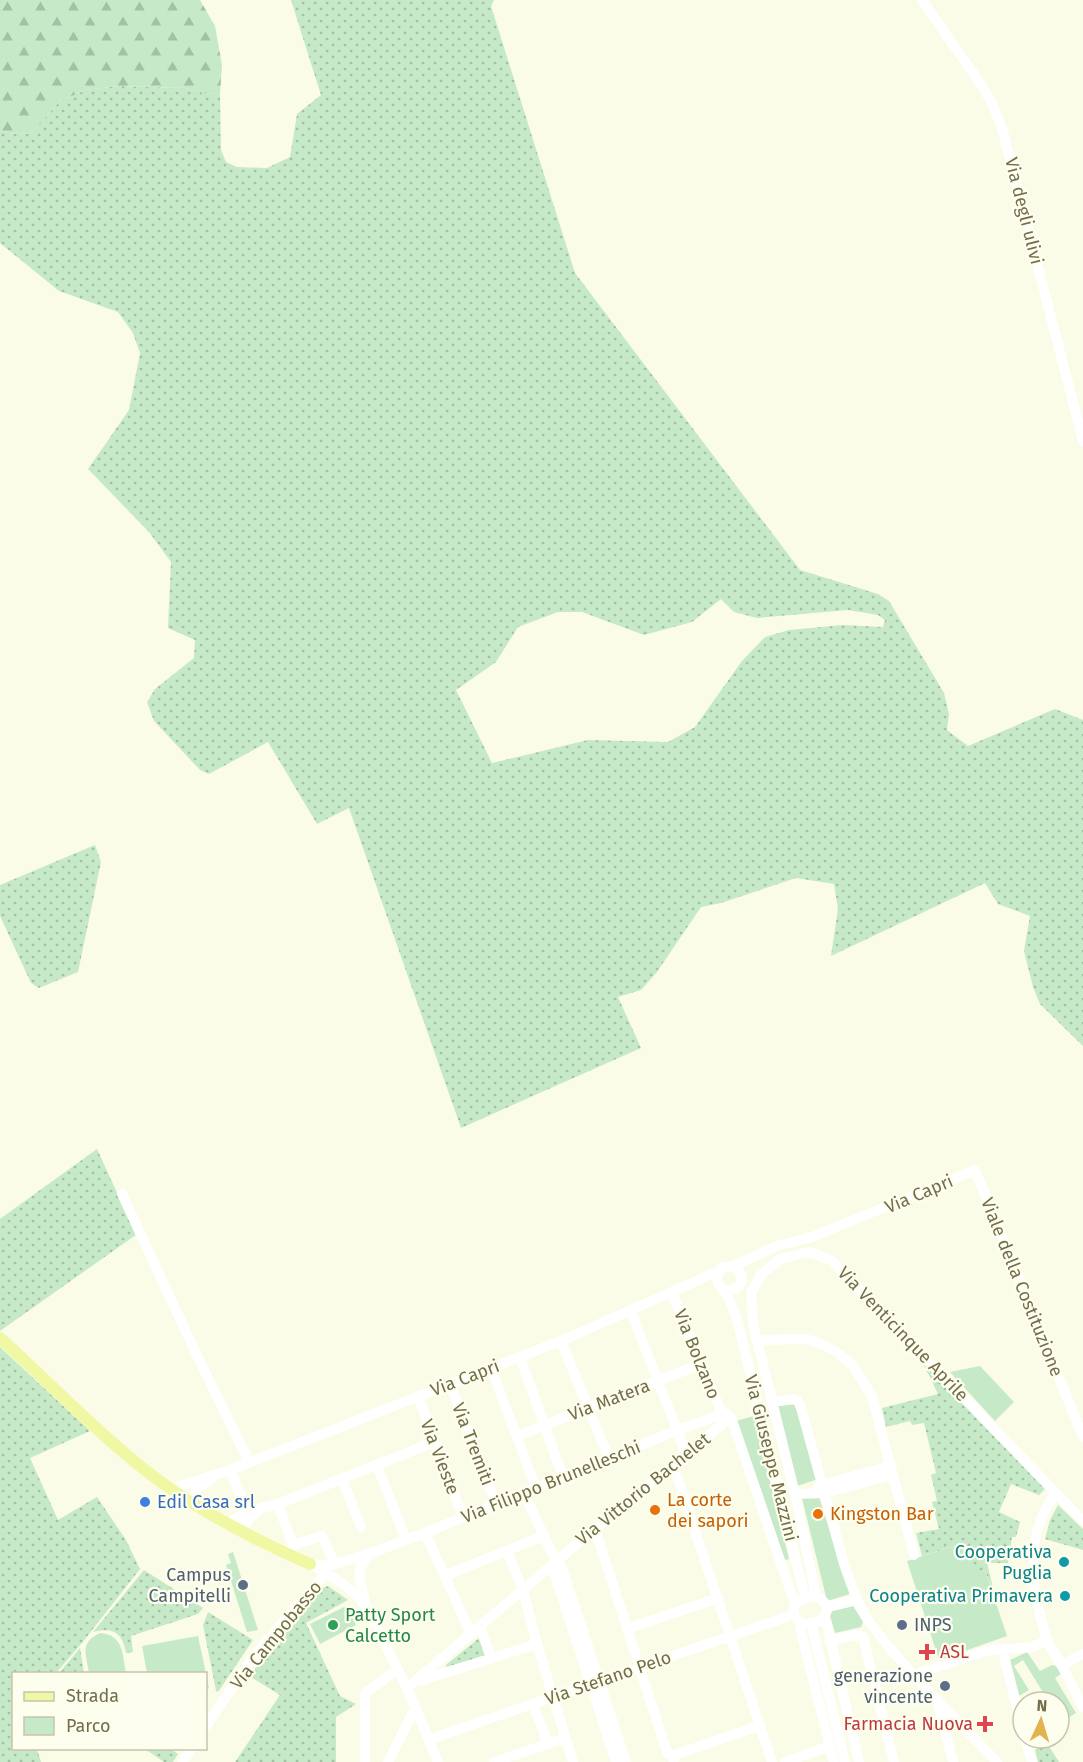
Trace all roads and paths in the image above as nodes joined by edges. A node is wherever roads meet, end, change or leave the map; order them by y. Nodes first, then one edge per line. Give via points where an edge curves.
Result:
1 (922, 0) edge
2 (1083, 441) edge
3 (975, 1170) joint
4 (122, 1194) dead end
5 (762, 1253) junction
6 (734, 1266) junction
7 (719, 1271) junction
8 (741, 1282) junction
9 (721, 1286) junction
10 (676, 1292) junction
11 (631, 1311) junction
12 (737, 1319) junction
13 (0, 1338) edge
14 (756, 1340) junction
15 (561, 1341) junction
16 (520, 1357) junction
17 (701, 1364) junction
18 (491, 1368) junction
19 (658, 1381) junction
20 (450, 1383) junction
21 (417, 1396) junction
22 (771, 1402) junction
23 (588, 1408) junction
24 (726, 1416) junction
25 (544, 1426) junction
26 (678, 1430) junction
27 (517, 1436) junction
28 (1083, 1437) edge
29 (434, 1442) junction
30 (686, 1454) junction
31 (609, 1459) junction
32 (249, 1462) junction
33 (377, 1465) junction
34 (674, 1465) junction
35 (891, 1470) junction
36 (227, 1471) junction
37 (563, 1477) junction
38 (342, 1479) junction
39 (171, 1488) junction
40 (536, 1488) junction
41 (824, 1488) junction
42 (524, 1492) junction
43 (1056, 1492) junction
44 (795, 1494) junction
45 (193, 1504) junction
46 (278, 1504) junction
47 (495, 1504) junction
48 (260, 1509) junction
49 (247, 1511) junction
50 (464, 1518) junction
51 (1083, 1521) edge
52 (229, 1524) junction
53 (361, 1527) dead end
54 (595, 1529) junction
55 (242, 1532) junction
56 (425, 1533) junction
57 (543, 1536) junction
58 (406, 1540) junction
59 (291, 1550) junction
60 (507, 1551) junction
61 (914, 1555) dead end
62 (356, 1562) junction
63 (555, 1562) junction
64 (310, 1564) junction
65 (335, 1564) junction
66 (444, 1576) junction
67 (334, 1578) junction
68 (523, 1590) junction
69 (718, 1598) junction
70 (857, 1600) junction
71 (826, 1607) junction
72 (367, 1608) junction
73 (801, 1611) junction
74 (823, 1619) junction
75 (480, 1626) junction
76 (627, 1629) junction
77 (471, 1634) junction
78 (730, 1636) junction
79 (830, 1641) junction
80 (1047, 1641) junction
81 (537, 1644) junction
82 (1002, 1648) junction
83 (1083, 1654) edge
84 (491, 1659) junction
85 (1062, 1665) junction
86 (640, 1667) junction
87 (397, 1670) junction
88 (913, 1675) junction
89 (594, 1682) junction
90 (410, 1685) junction
91 (1013, 1690) edge
92 (553, 1697) junction
93 (937, 1701) junction
94 (533, 1704) junction
95 (1083, 1707) edge
96 (416, 1708) junction
97 (207, 1724) edge
98 (759, 1726) junction
99 (566, 1738) junction
100 (430, 1739) junction
101 (548, 1744) junction
102 (830, 1746) junction
103 (984, 1750) junction
104 (673, 1759) edge
105 (365, 1762) edge
106 (388, 1762) edge
107 (438, 1762) edge
108 (494, 1762) edge
109 (573, 1762) edge
110 (616, 1762) edge
111 (626, 1762) edge
112 (772, 1762) edge
113 (785, 1762) edge
114 (834, 1762) edge
115 (845, 1762) edge
116 (859, 1762) edge
117 (894, 1762) edge
118 (953, 1762) edge
119 (987, 1762) edge
120 (997, 1762) edge

1 - 2 street, Via degli ulivi via 982,86 1002,128
3 - 5 street, Via Capri via 812,1237
3 - 28 street, Viale della Costituzione
4 - 32 street
5 - 6 street, Via Capri
5 - 8 street
6 - 7 street, Via Capri
6 - 8 street via 741,1274
7 - 9 street
7 - 10 street, Via Capri
8 - 9 street, Via Capri via 735,1290
8 - 12 street, Via Giuseppe Mazzini via 736,1299
9 - 10 street, Via Capri via 711,1283
9 - 12 street, Via Giuseppe Mazzini
10 - 11 street, Via Capri
10 - 17 street, Via Bolzano
11 - 15 street, Via Capri
11 - 19 street
12 - 73 street, Via Giuseppe Mazzini
13 - 39 main road via 129,1457
14 - 22 street, Via Venticinque Aprile
14 - 35 street via 806,1339 830,1349 853,1366 872,1396
14 - 43 street, Via Venticinque Aprile via 751,1293 761,1275 780,1259 809,1252 831,1260
15 - 16 street, Via Capri
15 - 23 street
16 - 18 street, Via Capri
16 - 25 street
17 - 19 street, Via Matera
17 - 24 street, Via Bolzano
18 - 20 street, Via Capri
18 - 27 street
19 - 23 street, Via Matera
19 - 26 street
20 - 21 street, Via Capri
20 - 47 street, Via Tremiti
21 - 29 street, Via Vieste
21 - 32 street, Via Capri
22 - 41 street via 798,1401
22 - 44 street, Via Venticinque Aprile
23 - 25 street, Via Matera
23 - 31 street
24 - 26 street, Via Filippo Brunelleschi
24 - 30 street, Via Vittorio Bachelet
24 - 73 street, Via Bolzano
25 - 27 street, Via Matera
25 - 37 street
26 - 30 street
26 - 31 street, Via Filippo Brunelleschi
27 - 40 street
29 - 33 street
29 - 50 street, Via Vieste
30 - 34 street, Via Vittorio Bachelet
31 - 37 street, Via Filippo Brunelleschi
32 - 36 street, Via Capri
33 - 38 street
33 - 58 street
34 - 54 street, Via Vittorio Bachelet
34 - 69 street
35 - 41 street
35 - 61 street
36 - 39 street, Via Capri
36 - 45 street, Via Capri via 196,1489
36 - 49 street
37 - 40 street, Via Filippo Brunelleschi
38 - 46 street
38 - 53 street
39 - 45 main road
40 - 42 street, Via Filippo Brunelleschi
41 - 44 street
41 - 70 street
42 - 47 street, Via Filippo Brunelleschi
42 - 57 street, Via Vittorio Bachelet
43 - 51 street, Via Venticinque Aprile
43 - 80 street via 1045,1510 1032,1555 1036,1599
44 - 73 street, Via Venticinque Aprile
45 - 52 main road
46 - 48 street
46 - 59 street
47 - 50 street, Via Filippo Brunelleschi
48 - 49 street
48 - 55 street
49 - 52 street
50 - 56 street, Via Filippo Brunelleschi
52 - 55 main road
54 - 63 street, Via Vittorio Bachelet
54 - 76 street
55 - 59 main road
56 - 58 street, Via Filippo Brunelleschi
56 - 66 street
57 - 60 street
57 - 63 street, Via Vittorio Bachelet
58 - 62 street, Via Filippo Brunelleschi
59 - 64 main road
59 - 65 street via 322,1536
60 - 66 street
60 - 68 street
62 - 65 street, Via Filippo Brunelleschi
62 - 67 street via 343,1565
62 - 72 street
63 - 68 street, Via Vittorio Bachelet
63 - 89 street
64 - 65 street, Via Filippo Brunelleschi
64 - 67 street
66 - 77 street
67 - 72 street via 355,1593
67 - 97 street, Via Campobasso via 253,1657 216,1704
68 - 75 street, Via Vittorio Bachelet
68 - 81 street
69 - 76 street
69 - 78 street
70 - 71 street
70 - 88 street via 881,1638
71 - 73 street via 823,1600
71 - 74 street
72 - 87 street
73 - 74 street, Via Stefano Pelo
73 - 78 street, Via Stefano Pelo
73 - 102 street via 801,1632
73 - 115 street, Via Giuseppe Mazzini
74 - 79 street
75 - 77 street, Via Vittorio Bachelet
75 - 84 street
76 - 86 street
77 - 90 street, Via Vittorio Bachelet
78 - 86 street, Via Stefano Pelo
78 - 98 street
79 - 116 street
79 - 117 street via 854,1635 863,1638
80 - 82 street via 1032,1647
80 - 85 street
81 - 84 street
81 - 92 street
82 - 88 street
82 - 91 street
83 - 85 street
84 - 90 street
85 - 95 street
86 - 89 street, Via Stefano Pelo
86 - 104 street via 667,1752
87 - 90 street
87 - 105 street via 365,1693
88 - 93 street
89 - 92 street, Via Stefano Pelo
89 - 110 street
89 - 111 street
90 - 96 street
92 - 94 street, Via Stefano Pelo
92 - 99 street
93 - 103 street
93 - 118 street
94 - 100 street, Via Stefano Pelo
94 - 101 street
96 - 100 street
96 - 106 street
98 - 104 street
98 - 112 street
99 - 101 street
99 - 109 street
100 - 107 street
101 - 108 street
102 - 113 street
102 - 114 street
103 - 119 street
103 - 120 street

